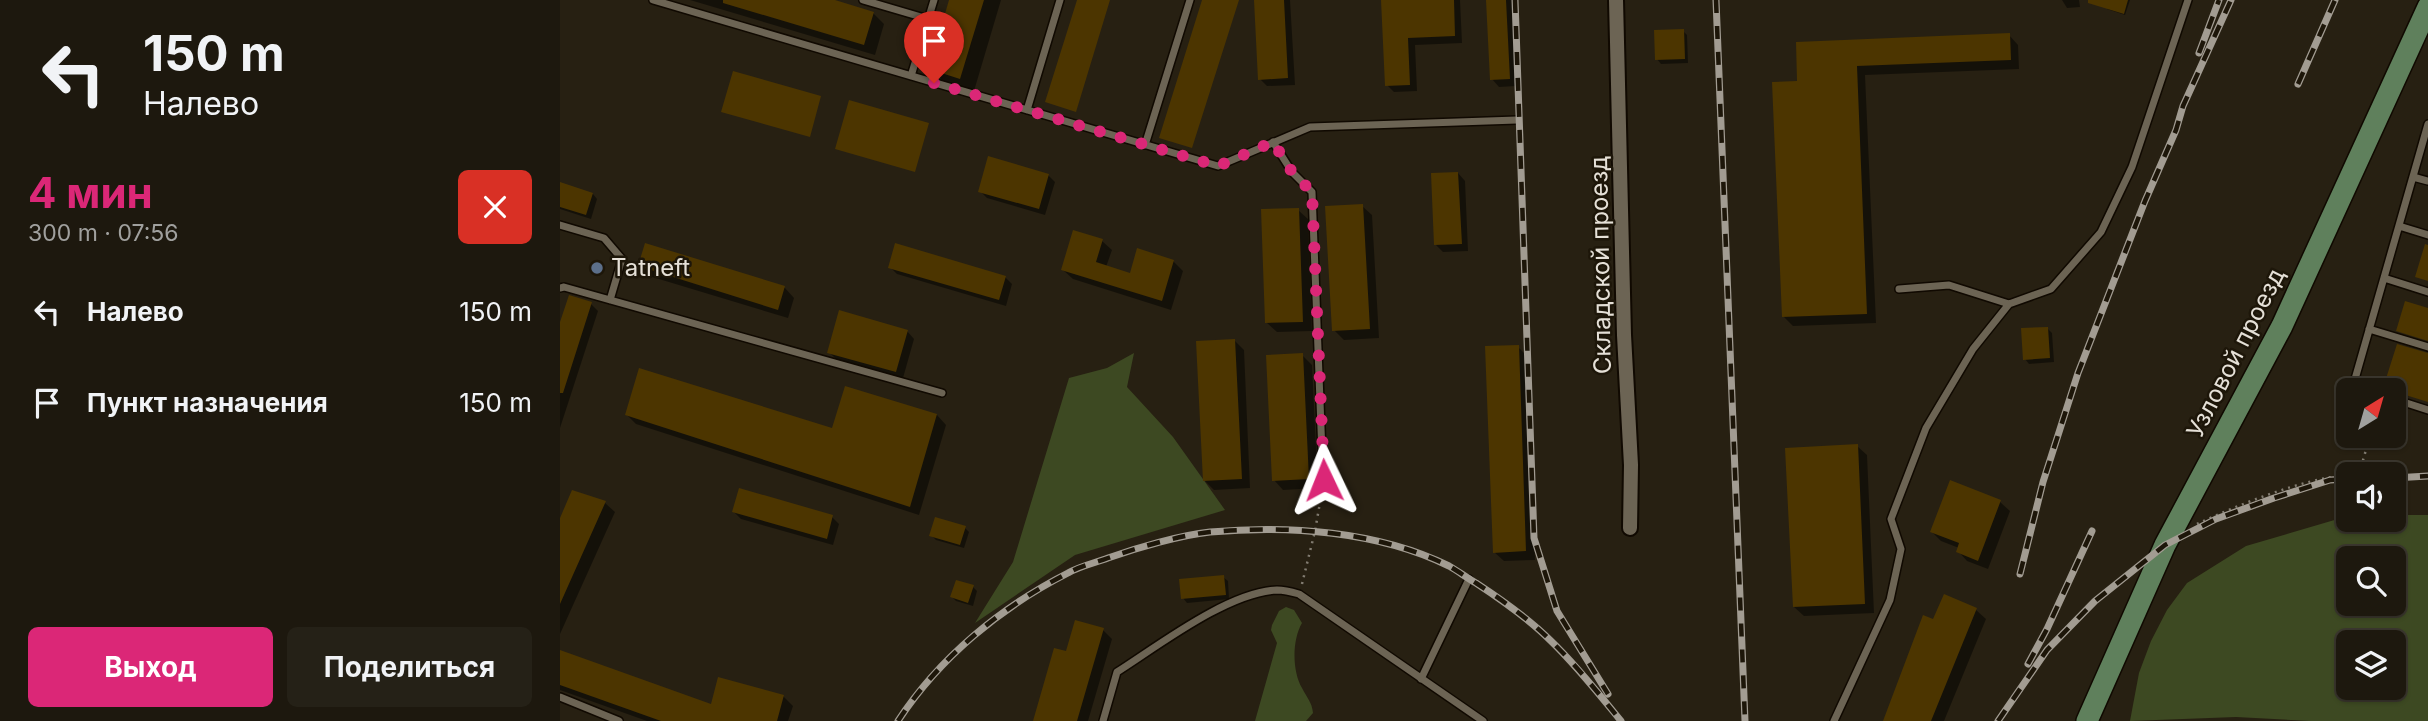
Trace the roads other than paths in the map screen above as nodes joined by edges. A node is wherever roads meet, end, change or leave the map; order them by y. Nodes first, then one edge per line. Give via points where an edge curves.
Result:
1 (653, 0) edge
2 (863, 0) edge
3 (934, 0) edge
4 (1060, 0) edge
5 (1190, 0) edge
6 (1616, 0) edge
7 (2188, 0) edge
8 (2428, 7) edge
9 (928, 19) junction
10 (911, 76) junction
11 (1027, 110) junction
12 (1517, 120) dead end
13 (2428, 125) edge
14 (1273, 142) junction
15 (1145, 145) junction
16 (2413, 177) junction
17 (2428, 181) edge
18 (560, 225) edge
19 (2399, 226) junction
20 (2428, 235) edge
21 (2384, 278) junction
22 (560, 288) edge
23 (1899, 289) dead end
24 (2428, 292) edge
25 (610, 300) junction
26 (2009, 304) junction
27 (2369, 329) junction
28 (2428, 347) edge
29 (2355, 378) edge
30 (942, 393) dead end
31 (2406, 403) edge
32 (2428, 410) edge
33 (1324, 480) road end
34 (1630, 528) dead end
35 (1469, 579) dead end
36 (1421, 679) junction
37 (560, 697) edge
38 (620, 721) edge
39 (1103, 721) edge
40 (1483, 721) edge
41 (1834, 721) edge
42 (2087, 721) edge

1 - 10 lane
2 - 9 lane
3 - 9 lane
4 - 11 lane
5 - 15 lane
6 - 34 street, Складской проезд
7 - 26 lane via 2132,167 2101,232 2051,289
8 - 42 street, Узловой проезд via 2282,326 2169,538
9 - 10 lane
10 - 11 lane
11 - 15 lane
12 - 14 lane via 1310,127
13 - 16 lane
14 - 15 lane via 1218,166
14 - 33 lane via 1312,192
16 - 17 lane
16 - 19 lane
18 - 25 lane via 604,238 622,259
19 - 20 lane
19 - 21 lane
21 - 24 lane
21 - 27 lane
22 - 25 lane
23 - 26 lane via 1949,285
25 - 30 lane
26 - 41 lane via 1973,349 1926,428 1891,519 1901,549 1890,600
27 - 28 lane
27 - 29 lane
31 - 32 lane
35 - 36 lane
36 - 39 lane via 1299,594 1278,590 1248,596 1203,618 1117,672
36 - 40 lane
37 - 38 lane

